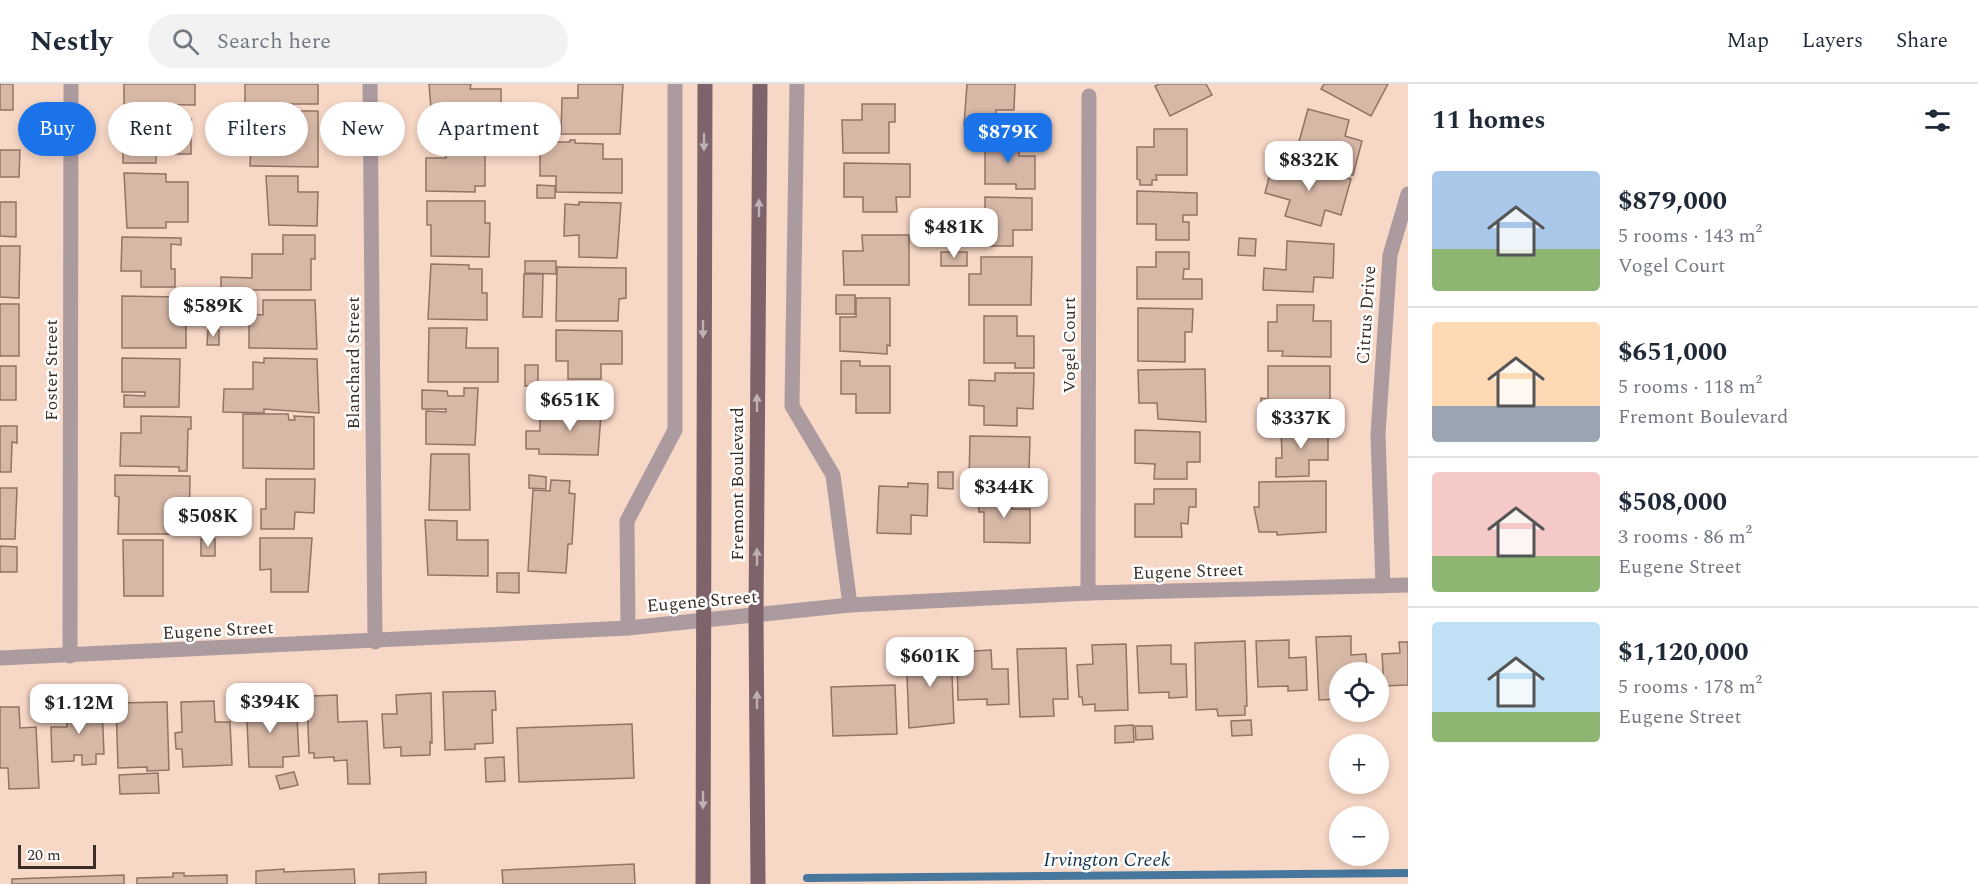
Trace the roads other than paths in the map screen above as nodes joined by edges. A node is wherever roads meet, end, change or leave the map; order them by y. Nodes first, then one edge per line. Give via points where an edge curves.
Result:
1 (71, 84) edge
2 (370, 84) edge
3 (675, 84) edge
4 (705, 84) edge
5 (760, 84) edge
6 (796, 84) edge
7 (1089, 96) dead end
8 (1408, 194) edge
9 (1408, 585) edge
10 (1383, 586) junction
11 (1088, 593) junction
12 (850, 605) junction
13 (756, 615) junction
14 (702, 619) junction
15 (628, 628) junction
16 (375, 642) junction
17 (70, 656) junction
18 (0, 658) edge
19 (703, 884) edge
20 (758, 884) edge

1 - 17 street, Foster Street
2 - 16 street, Blanchard Street
3 - 15 street via 675,430 627,522
4 -> 14 main road, Fremont Boulevard
13 -> 5 main road, Fremont Boulevard
6 - 12 street via 792,406 833,475
7 - 11 street, Vogel Court
8 - 10 street, Citrus Drive via 1390,255 1379,422
9 - 10 street, Eugene Street
10 - 11 street, Eugene Street
11 - 12 street, Eugene Street
12 - 13 street, Eugene Street
13 - 14 street, Eugene Street
20 -> 13 main road, Fremont Boulevard
14 - 15 street, Eugene Street
14 -> 19 main road, Fremont Boulevard
15 - 16 street, Eugene Street
16 - 17 street, Eugene Street
17 - 18 street, Eugene Street

